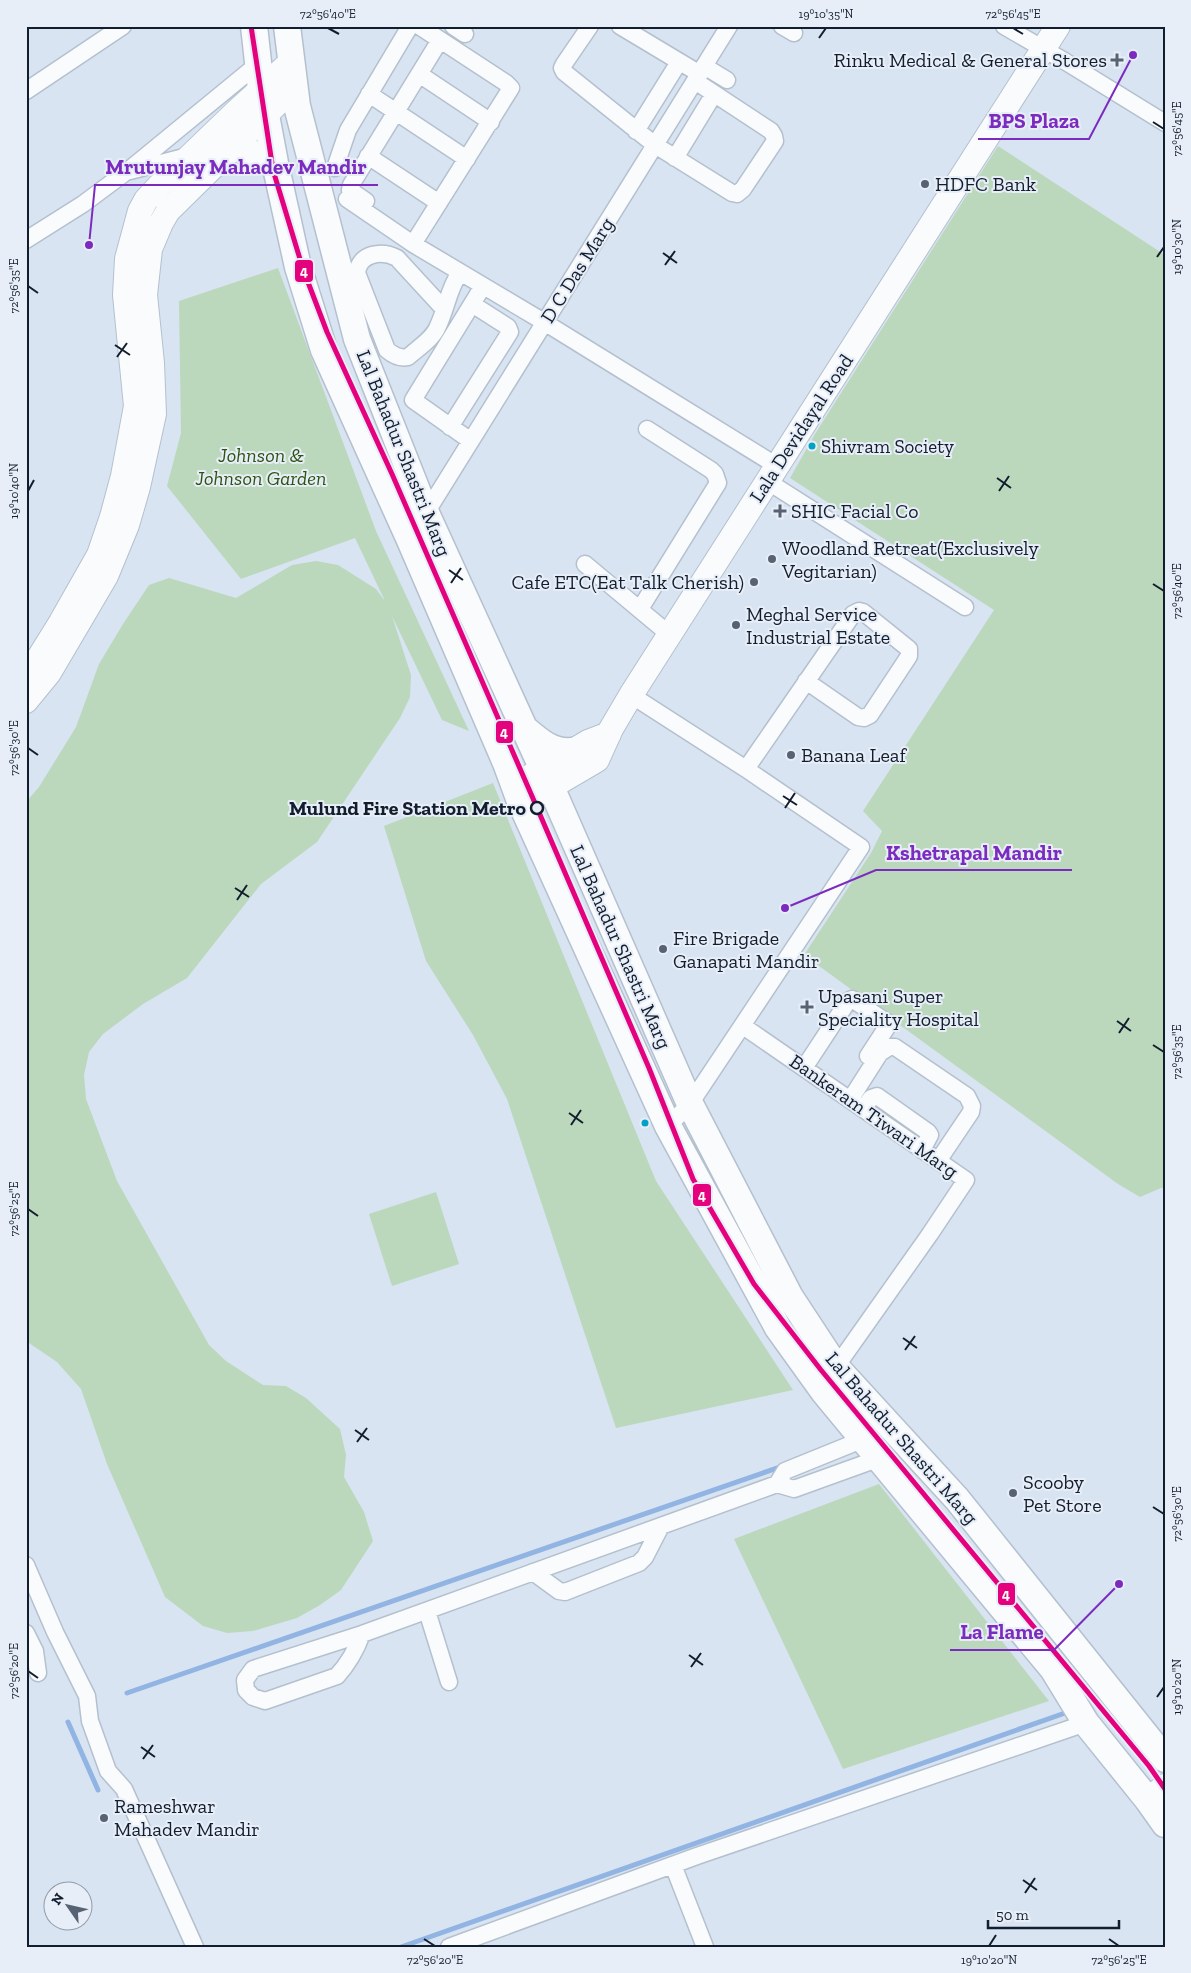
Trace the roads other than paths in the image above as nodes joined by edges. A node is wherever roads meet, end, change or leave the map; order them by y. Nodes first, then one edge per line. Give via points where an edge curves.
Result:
1 (123, 26) edge
2 (254, 26) edge
3 (286, 26) edge
4 (410, 26) edge
5 (419, 26) edge
6 (590, 26) edge
7 (620, 26) edge
8 (729, 26) edge
9 (1004, 26) edge
10 (1058, 26) edge
11 (440, 40) junction
12 (1043, 49) junction
13 (679, 62) junction
14 (419, 74) junction
15 (700, 74) junction
16 (292, 75) junction
17 (727, 80) dead end
18 (261, 89) junction
19 (26, 91) edge
20 (714, 94) junction
21 (367, 98) junction
22 (393, 116) junction
23 (491, 122) junction
24 (1165, 123) edge
25 (636, 131) junction
26 (655, 146) junction
27 (190, 155) junction
28 (223, 156) junction
29 (368, 156) junction
30 (675, 158) junction
31 (275, 163) junction
32 (464, 163) junction
33 (335, 168) dead end
34 (126, 172) junction
35 (347, 199) dead end
36 (439, 203) junction
37 (416, 239) junction
38 (26, 240) edge
39 (460, 272) junction
40 (484, 286) junction
41 (472, 304) junction
42 (443, 308) junction
43 (544, 322) junction
44 (143, 371) junction
45 (450, 427) junction
46 (647, 429) dead end
47 (471, 441) junction
48 (772, 474) junction
49 (426, 513) junction
50 (585, 564) dead end
51 (965, 607) dead end
52 (640, 609) junction
53 (670, 634) junction
54 (26, 674) edge
55 (806, 681) junction
56 (631, 695) junction
57 (26, 701) edge
58 (524, 728) junction
59 (609, 734) junction
60 (572, 752) junction
61 (746, 769) junction
62 (547, 778) junction
63 (517, 793) junction
64 (743, 1026) junction
65 (806, 1065) junction
66 (854, 1099) junction
67 (690, 1104) junction
68 (668, 1126) junction
69 (940, 1158) junction
70 (836, 1367) junction
71 (872, 1449) junction
72 (777, 1484) junction
73 (661, 1526) junction
74 (26, 1565) edge
75 (533, 1572) junction
76 (427, 1611) junction
77 (26, 1625) edge
78 (54, 1632) junction
79 (26, 1633) edge
80 (362, 1634) junction
81 (38, 1673) dead end
82 (449, 1682) dead end
83 (1086, 1723) junction
84 (1155, 1740) edge
85 (1165, 1759) edge
86 (1161, 1810) edge
87 (673, 1865) junction
88 (195, 1947) edge
89 (449, 1947) edge
90 (704, 1947) edge

1 - 19 street
2 - 18 main road, Lal Bahadur Shastri Marg
3 - 16 main road, Lal Bahadur Shastri Marg
4 - 21 street
5 - 11 street
6 - 25 street via 562,68
7 - 13 street
8 - 15 street, D C Das Marg
9 - 12 street
10 - 12 street, Lala Devidayal Road
11 - 14 street
11 - 23 street via 509,85 510,92
12 - 24 street
12 - 48 street, Lala Devidayal Road
13 - 15 street
13 - 25 street
14 - 22 street
14 - 23 street
15 - 17 street
15 - 20 street
15 - 26 street, D C Das Marg
16 - 18 street
16 - 49 main road, Lal Bahadur Shastri Marg via 297,106 357,339
18 - 27 street
18 - 28 street
18 - 31 main road, Lal Bahadur Shastri Marg
18 - 34 street
20 - 30 street
20 - 30 street via 771,131 775,141 737,194
21 - 22 street
21 - 33 street via 348,130
22 - 29 street
22 - 32 street
23 - 32 street
25 - 26 street
26 - 30 street
26 - 43 street, D C Das Marg
27 - 28 street
27 - 34 street
27 - 44 street via 146,200 127,259 125,295
28 - 31 main road via 244,150
28 - 44 street via 168,211 150,249 144,295
29 - 36 street
29 - 37 street via 350,190
31 - 63 main road, Lal Bahadur Shastri Marg via 298,267 324,350 409,538
32 - 36 street
34 - 38 street
35 - 37 street
36 - 37 street
37 - 39 street
39 - 40 street
39 - 42 street
40 - 41 street
40 - 43 street
41 - 45 street via 413,400
41 - 45 street via 508,327 510,332
42 - 42 street via 432,336 408,357 396,356 387,350 357,268 367,257 380,253 392,255
43 - 47 street, D C Das Marg
43 - 48 street
44 - 54 street via 123,476 99,555
44 - 57 street via 154,414 126,525 106,576 49,672
45 - 47 street
46 - 52 street via 711,470 718,483
47 - 49 street, D C Das Marg
48 - 51 street
48 - 53 street, Lala Devidayal Road
49 - 58 main road, Lal Bahadur Shastri Marg
50 - 52 street
52 - 53 street
53 - 56 street, Lala Devidayal Road
55 - 55 street via 864,718 870,714 909,656 909,649 859,611 853,614
55 - 61 street
56 - 59 street, Lala Devidayal Road
56 - 61 street
58 - 60 main road via 552,748
58 - 62 main road, Lal Bahadur Shastri Marg
59 - 60 street
59 - 62 street, Lala Devidayal Road via 597,760
60 - 62 street
61 - 64 street via 861,847
62 - 63 street, Lala Devidayal Road
62 - 67 main road, Lal Bahadur Shastri Marg
63 - 68 main road, Lal Bahadur Shastri Marg
64 - 65 street, Bankeram Tiwari Marg
64 - 67 street
65 - 66 street, Bankeram Tiwari Marg
65 - 66 street via 850,1000 855,999 886,1020 887,1027
66 - 69 street, Bankeram Tiwari Marg
66 - 69 street via 880,1053 889,1047 894,1047 951,1085 967,1096 972,1106
67 - 68 street
67 - 70 main road, Lal Bahadur Shastri Marg via 790,1296
68 - 71 main road, Lal Bahadur Shastri Marg via 778,1328 824,1392
69 - 70 street, Bankeram Tiwari Marg via 966,1180
70 - 84 main road, Lal Bahadur Shastri Marg via 957,1499
71 - 72 street via 785,1471
71 - 72 street via 794,1489
71 - 83 main road, Lal Bahadur Shastri Marg via 1053,1669
72 - 73 street
73 - 75 street
73 - 75 street via 645,1557 639,1562 565,1592
74 - 78 street
75 - 76 street
76 - 80 street
76 - 82 street
77 - 78 street
78 - 88 street via 87,1696 90,1721 108,1771 124,1790
79 - 81 street
80 - 80 street via 356,1650 337,1676 265,1701 253,1697 246,1690 245,1680 253,1669
83 - 86 main road, Lal Bahadur Shastri Marg
83 - 87 street
84 - 85 main road, Lal Bahadur Shastri Marg
87 - 89 street
87 - 90 street

